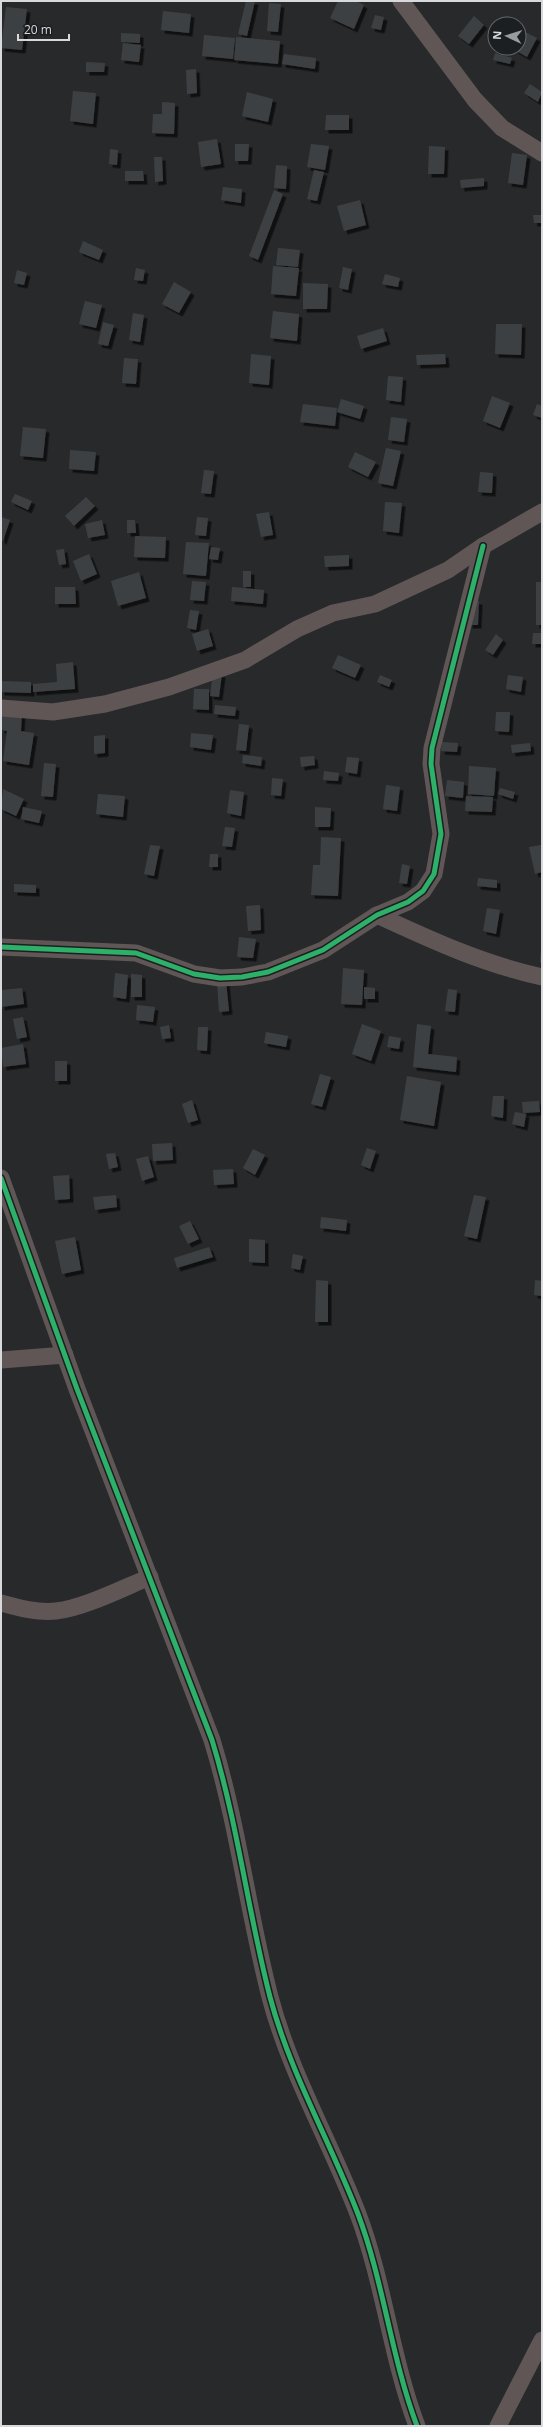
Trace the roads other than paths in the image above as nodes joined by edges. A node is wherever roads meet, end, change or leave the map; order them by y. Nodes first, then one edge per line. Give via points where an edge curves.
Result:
1 (401, 1) edge
2 (542, 153) edge
3 (542, 512) edge
4 (483, 546) junction
5 (1, 708) edge
6 (377, 915) junction
7 (1, 947) edge
8 (542, 977) edge
9 (1, 1178) edge
10 (65, 1355) junction
11 (1, 1360) edge
12 (150, 1577) junction
13 (1, 1604) edge
14 (542, 2340) edge
15 (417, 2426) edge
16 (498, 2426) edge

1 - 2 street via 475,100 502,128
3 - 4 street
4 - 5 street via 448,570 407,591 375,604 333,613 297,629 245,660 169,687 105,704 53,712
4 - 6 street via 432,748 431,764 441,834 434,874 423,891 408,902
6 - 7 street via 323,950 268,972 242,977 220,978 194,974 136,953
6 - 8 street via 453,950
9 - 10 street
10 - 11 street
10 - 12 street
12 - 13 street via 72,1608 55,1611 26,1610
12 - 15 street via 212,1740 227,1789 256,1934 289,2060 312,2105 358,2216
14 - 16 street

